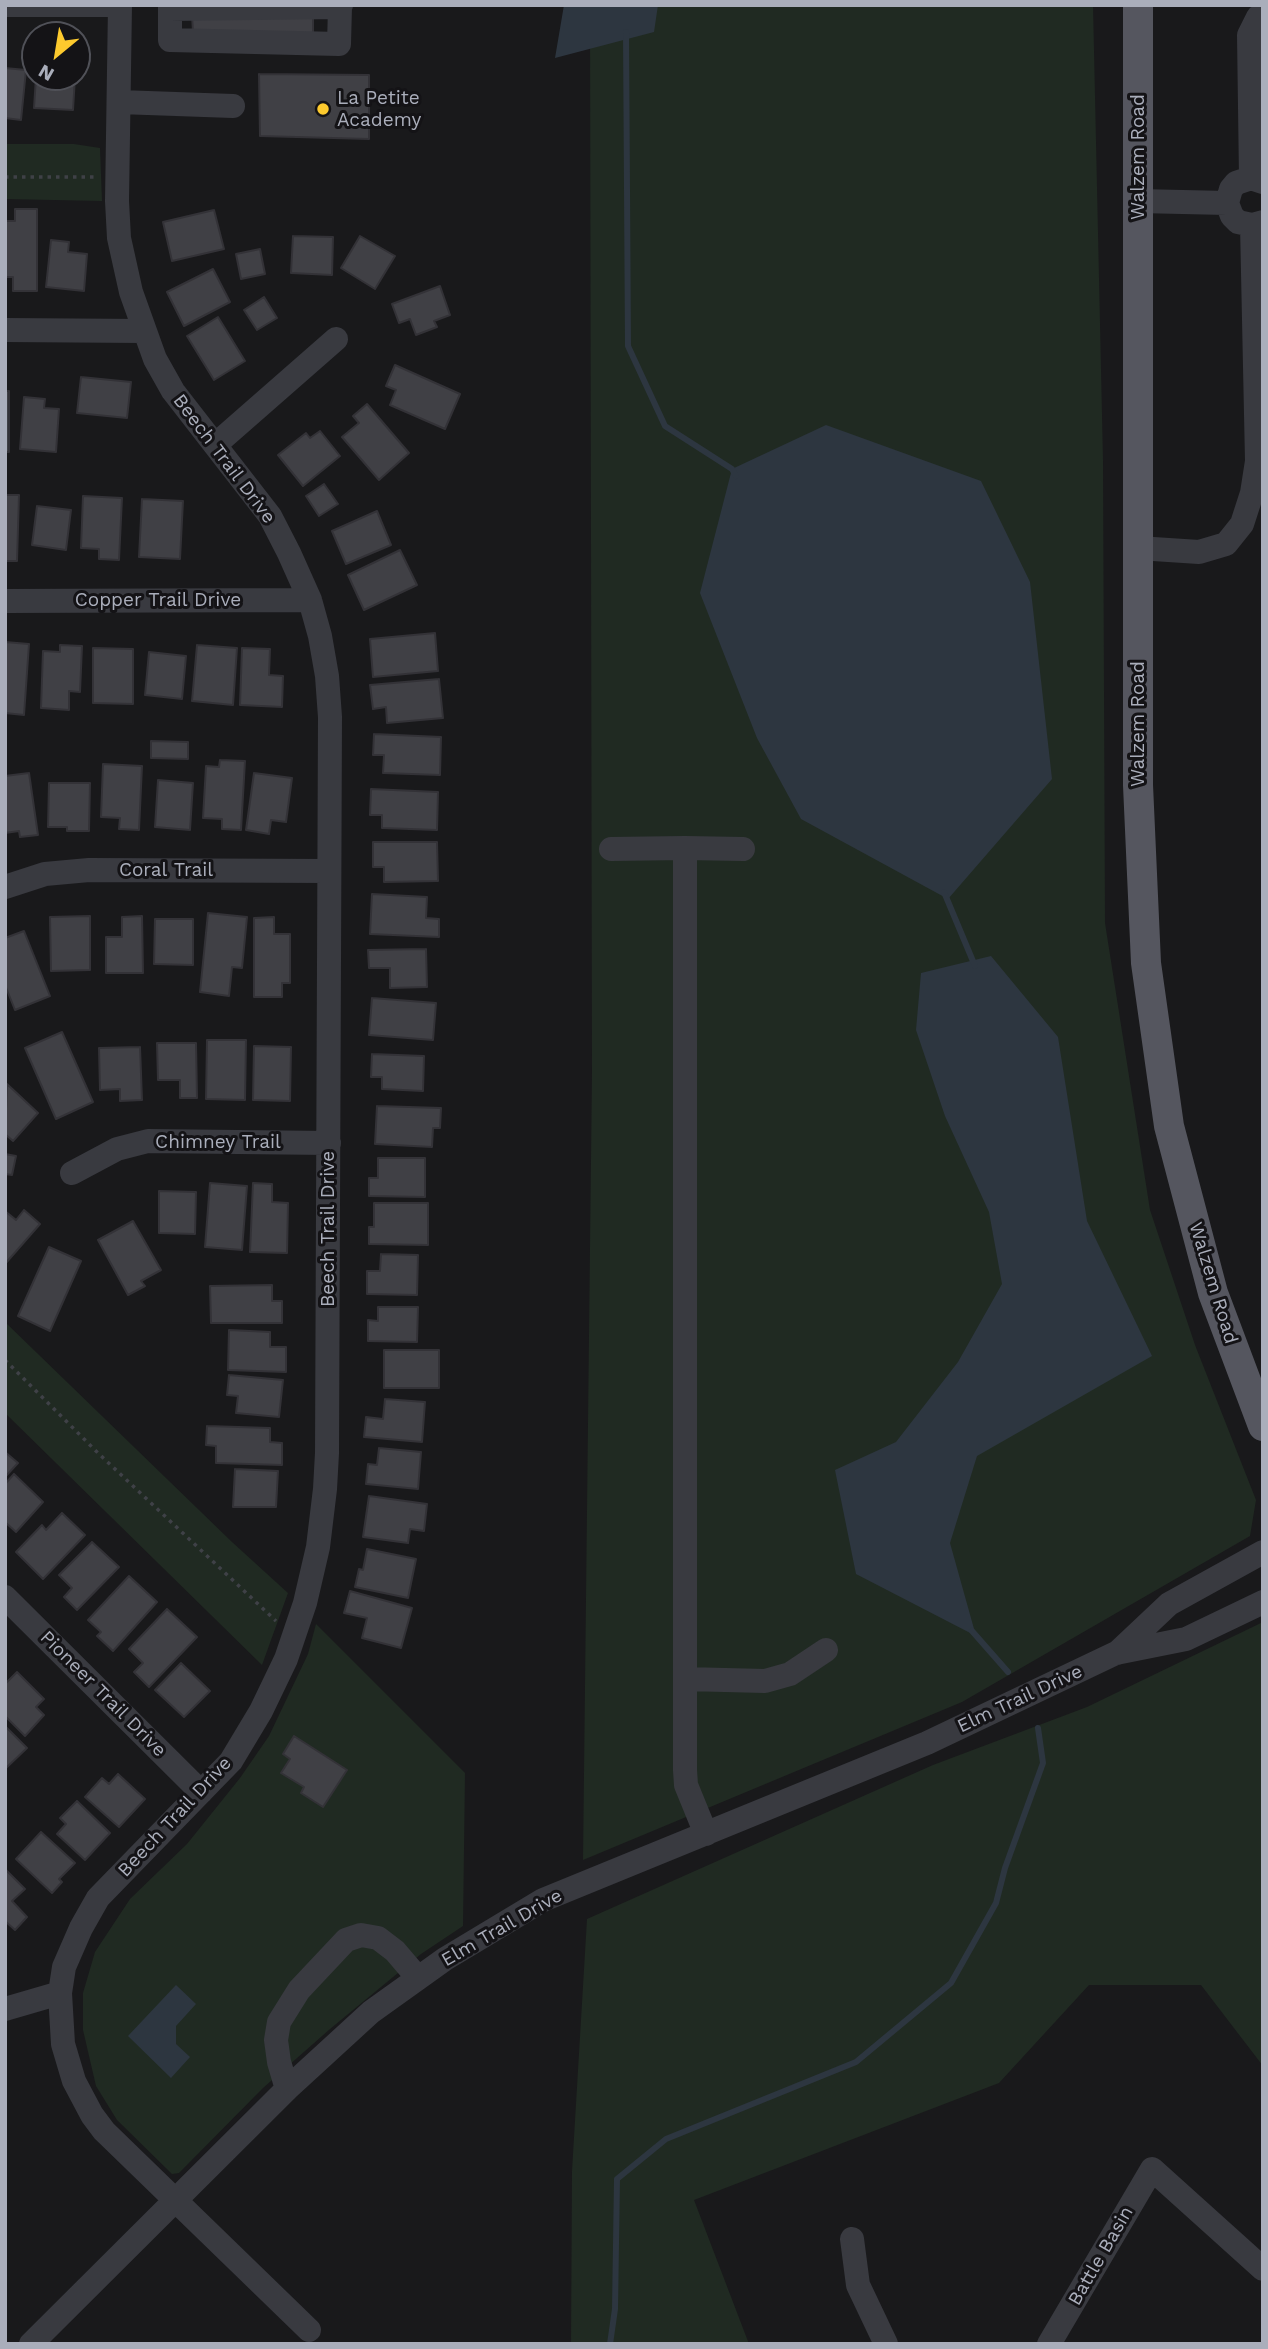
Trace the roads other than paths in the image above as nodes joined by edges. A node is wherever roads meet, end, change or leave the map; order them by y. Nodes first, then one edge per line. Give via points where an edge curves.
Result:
1 (5, 5) edge
2 (120, 5) edge
3 (1138, 5) edge
4 (341, 6) edge
5 (170, 7) edge
6 (1263, 15) edge
7 (119, 102) junction
8 (233, 106) dead end
9 (1257, 180) edge
10 (1138, 201) junction
11 (1227, 203) junction
12 (1258, 223) edge
13 (5, 330) edge
14 (143, 331) junction
15 (336, 339) dead end
16 (215, 444) junction
17 (1260, 461) edge
18 (1138, 548) junction
19 (310, 600) junction
20 (5, 601) edge
21 (685, 848) junction
22 (611, 849) dead end
23 (743, 849) dead end
24 (328, 871) junction
25 (5, 887) edge
26 (329, 1143) junction
27 (72, 1172) dead end
28 (1263, 1426) edge
29 (1263, 1552) edge
30 (1263, 1602) edge
31 (7, 1604) edge
32 (826, 1650) dead end
33 (1116, 1653) junction
34 (685, 1679) junction
35 (201, 1791) junction
36 (706, 1834) junction
37 (418, 1978) junction
38 (60, 1993) junction
39 (5, 2009) edge
40 (287, 2090) junction
41 (176, 2202) junction
42 (852, 2239) dead end
43 (1263, 2269) edge
44 (309, 2330) dead end
45 (32, 2344) edge
46 (886, 2344) edge
47 (1049, 2344) edge

1 - 2 street
2 - 7 street, Beech Trail Drive
3 - 10 main road, Walzem Road
4 - 5 street
4 - 5 street via 339,44 170,40
6 - 9 street via 1250,35
7 - 8 street
7 - 14 street, Beech Trail Drive via 119,238
9 - 11 street via 1243,179 1231,189
10 - 11 street
10 - 18 main road, Walzem Road
11 - 12 street via 1238,222
12 - 17 street
13 - 14 street
14 - 16 street, Beech Trail Drive via 173,391
15 - 16 street
16 - 19 street, Beech Trail Drive via 270,516
17 - 18 street via 1242,524 1226,544 1199,552
18 - 28 main road, Walzem Road via 1138,785 1146,963 1169,1126 1213,1293
19 - 20 street, Copper Trail Drive
19 - 24 street, Beech Trail Drive via 327,676 330,717
21 - 22 street
21 - 23 street
21 - 34 street
24 - 25 street, Coral Trail via 89,870 45,874
24 - 26 street, Beech Trail Drive
26 - 27 street, Chimney Trail via 148,1141 117,1149
26 - 35 street, Beech Trail Drive via 325,1489 318,1547 286,1659 231,1761
29 - 33 street, Elm Trail Drive via 1169,1604
30 - 33 street, Elm Trail Drive via 1186,1639
31 - 35 street, Pioneer Trail Drive
32 - 34 street via 790,1674 765,1681
33 - 36 street, Elm Trail Drive via 927,1743
34 - 36 street via 686,1785
35 - 38 street, Beech Trail Drive via 98,1898 64,1968
36 - 37 street, Elm Trail Drive via 543,1900
37 - 40 street, Elm Trail Drive via 371,2012
37 - 40 street via 378,1938 361,1935 346,1940 299,1990 279,2022 276,2040
38 - 39 street
38 - 41 street, Beech Trail Drive via 63,2043 74,2081 92,2115
40 - 41 street, Elm Trail Drive
41 - 44 street, Beech Trail Drive
41 - 45 street, Elm Trail Drive
42 - 46 street via 858,2285
43 - 47 street, Battle Basin via 1152,2169

